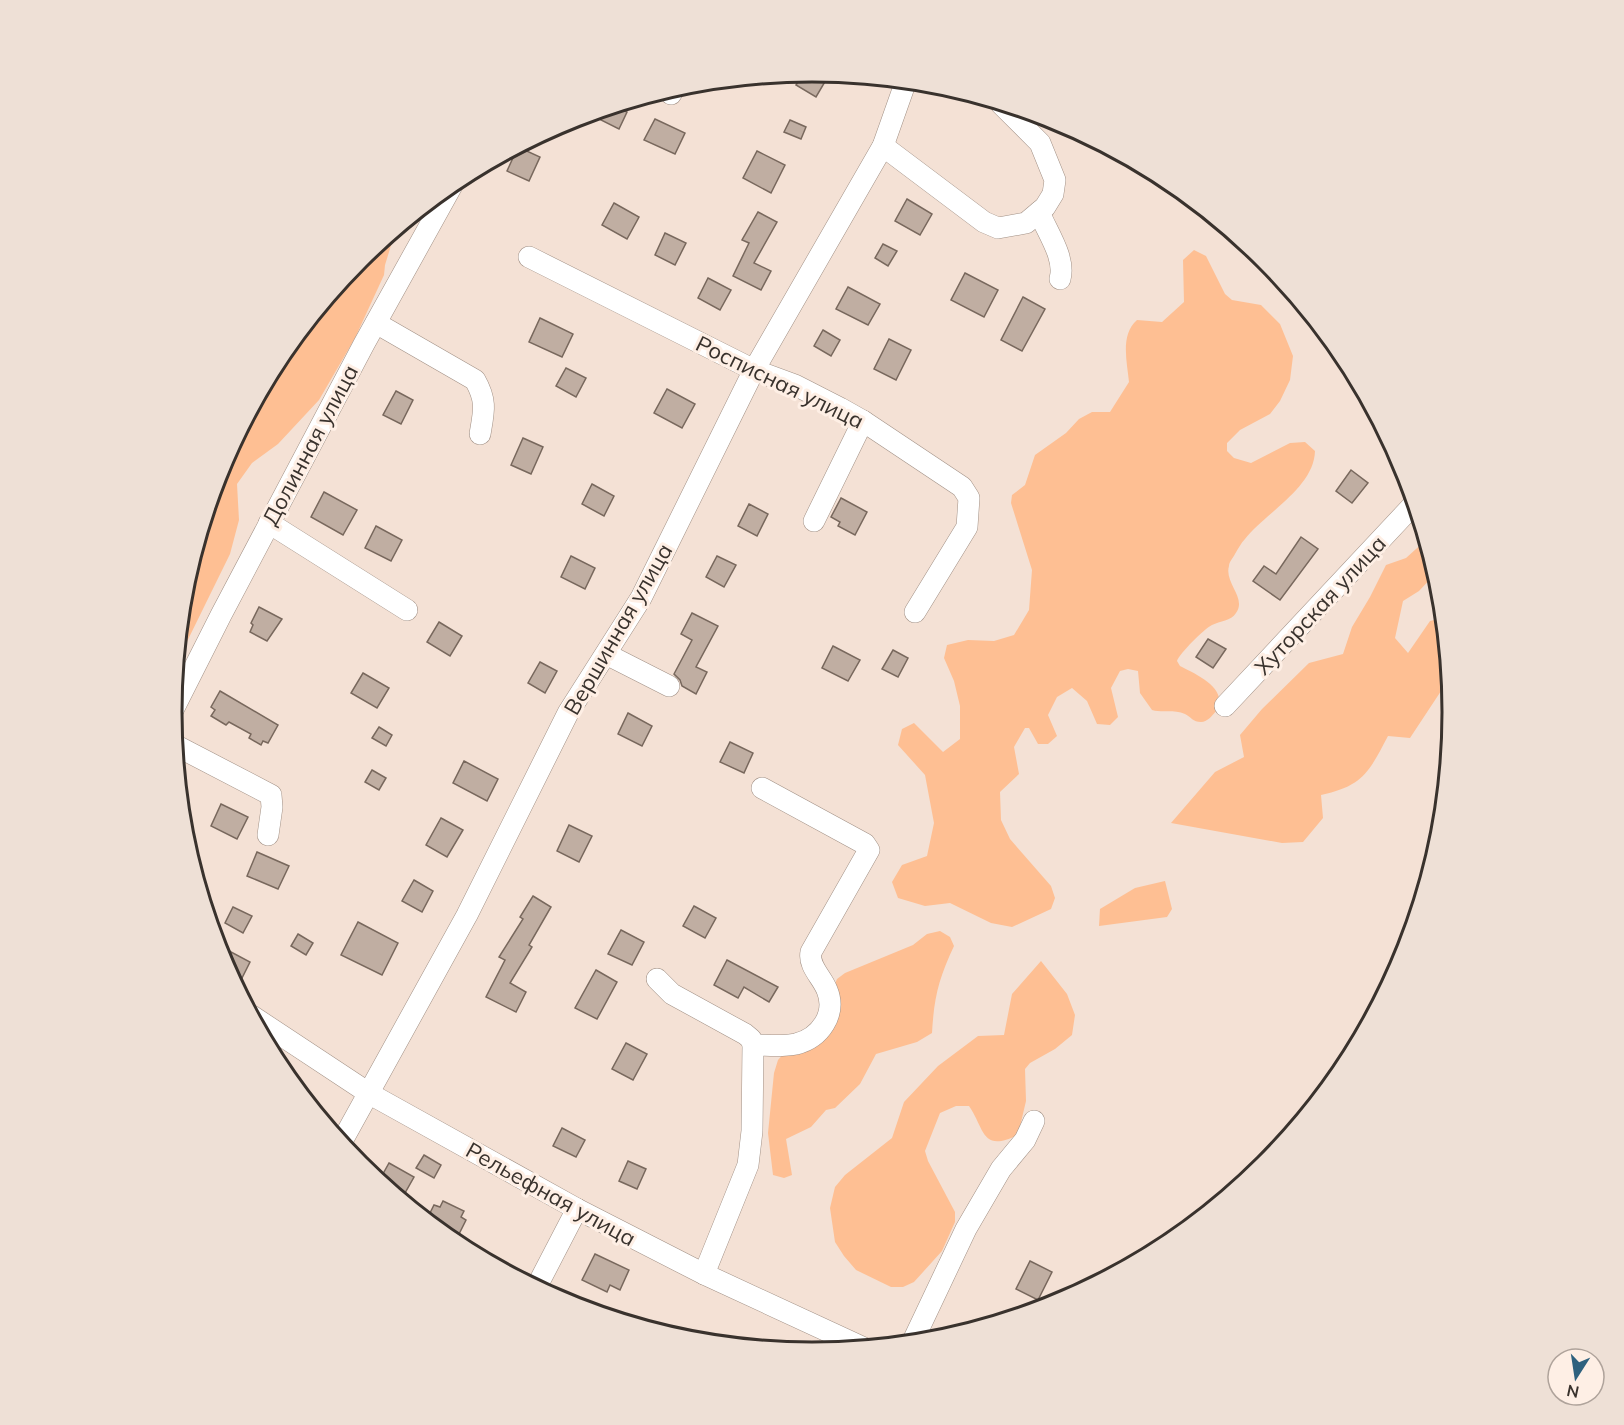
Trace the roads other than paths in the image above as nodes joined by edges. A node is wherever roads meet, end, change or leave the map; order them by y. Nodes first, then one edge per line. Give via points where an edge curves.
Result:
1 (903, 90) edge
2 (1012, 115) edge
3 (883, 146) junction
4 (442, 203) edge
5 (1039, 213) junction
6 (529, 257) dead end
7 (1060, 279) dead end
8 (376, 322) junction
9 (754, 370) junction
10 (863, 421) junction
11 (480, 434) dead end
12 (1409, 510) edge
13 (814, 521) dead end
14 (269, 523) junction
15 (407, 610) dead end
16 (915, 612) dead end
17 (606, 654) junction
18 (669, 686) dead end
19 (182, 692) edge
20 (1225, 706) dead end
21 (183, 749) edge
22 (762, 788) dead end
23 (267, 835) dead end
24 (657, 979) dead end
25 (265, 1024) edge
26 (753, 1045) junction
27 (369, 1094) junction
28 (1034, 1121) dead end
29 (345, 1136) edge
30 (577, 1209) junction
31 (704, 1274) junction
32 (540, 1281) edge
33 (917, 1333) edge
34 (849, 1341) edge

1 - 3 street, Вершинная улица
2 - 5 street via 1040,143 1055,180 1053,194
3 - 5 street via 984,222 998,228 1013,227 1026,224
3 - 9 street, Вершинная улица
4 - 8 street, Долинная улица
5 - 7 street via 1061,261
6 - 9 street, Росписная улица
8 - 11 street via 475,380 483,394
8 - 14 street, Долинная улица
9 - 10 street, Росписная улица via 795,385
9 - 17 street, Вершинная улица via 641,598
10 - 13 street
10 - 16 street, Росписная улица via 962,487 969,498 967,527
12 - 20 street, Хуторская улица
14 - 15 street
14 - 19 street, Долинная улица
17 - 18 street
17 - 27 street, Вершинная улица via 568,713 467,915
21 - 23 street via 271,795 273,807
22 - 26 street via 865,844 869,850 811,952 811,964 831,1001 825,1022 812,1036 796,1044
24 - 26 street via 672,994 745,1034
25 - 27 street, Рельефная улица
26 - 31 street via 748,1165
27 - 29 street, Вершинная улица
27 - 30 street, Рельефная улица
28 - 33 street via 966,1229
30 - 31 street, Рельефная улица
30 - 32 street
31 - 34 street, Рельефная улица

